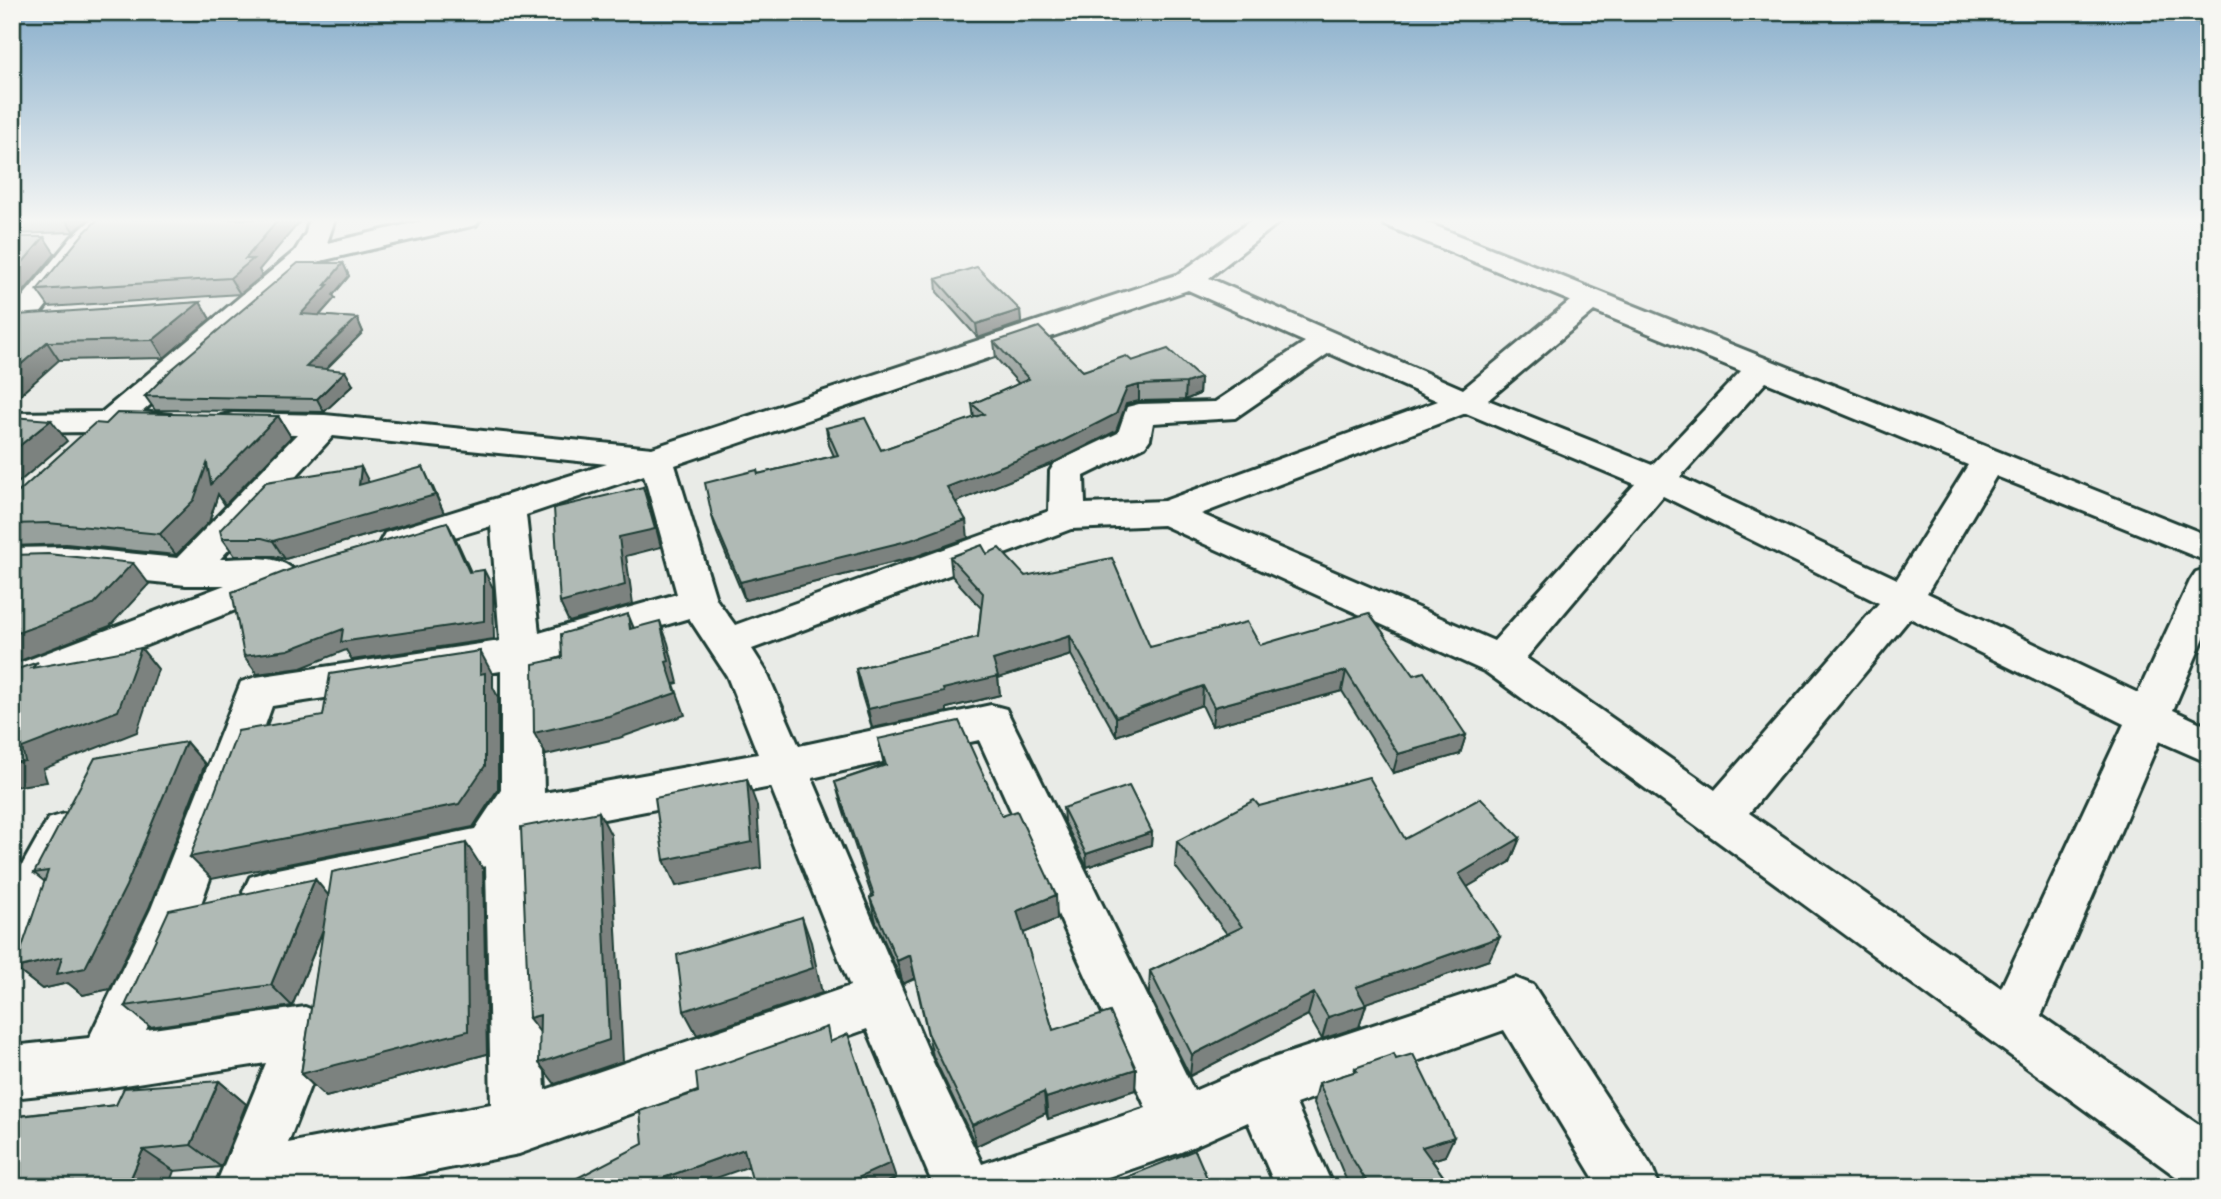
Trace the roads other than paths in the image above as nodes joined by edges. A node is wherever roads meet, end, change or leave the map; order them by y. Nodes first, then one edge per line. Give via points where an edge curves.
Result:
1 (55, 275) edge
2 (283, 275) edge
3 (1196, 275) edge
4 (1531, 275) edge
5 (1189, 280) junction
6 (1590, 299) junction
7 (247, 305) junction
8 (207, 307) dead end
9 (61, 317) edge
10 (15, 323) edge
11 (1327, 341) junction
12 (1761, 368) junction
13 (1466, 401) junction
14 (112, 421) junction
15 (12, 423) edge
16 (326, 425) junction
17 (82, 449) edge
18 (656, 458) junction
19 (1989, 461) junction
20 (1658, 480) junction
21 (508, 509) junction
22 (1168, 513) junction
23 (1067, 517) junction
24 (2209, 550) edge
25 (363, 552) edge
26 (12, 561) edge
27 (186, 572) junction
28 (2209, 581) edge
29 (1904, 599) junction
30 (698, 602) junction
31 (727, 643) junction
32 (522, 653) junction
33 (1500, 661) junction
34 (12, 683) edge
35 (2148, 718) junction
36 (2209, 746) edge
37 (785, 767) junction
38 (85, 794) edge
39 (1719, 817) junction
40 (508, 819) junction
41 (174, 912) junction
42 (12, 930) edge
43 (881, 1000) junction
44 (2011, 1025) junction
45 (105, 1062) junction
46 (12, 1072) edge
47 (1261, 1089) junction
48 (1181, 1124) junction
49 (519, 1126) junction
50 (2209, 1166) edge
51 (245, 1183) edge
52 (963, 1187) edge
53 (995, 1187) edge
54 (1305, 1187) edge
55 (1632, 1187) edge

1 - 10 street
2 - 7 street
3 - 5 street
4 - 6 street
5 - 11 street
5 - 18 street
6 - 12 street
6 - 13 street
7 - 8 street
7 - 14 street
9 - 10 street
11 - 13 street
11 - 23 street via 1223,411 1139,414 1133,439 1067,471
12 - 19 street
12 - 20 street
13 - 20 street
13 - 22 street
14 - 15 street
14 - 16 street
14 - 17 street
16 - 18 street
16 - 27 street
18 - 21 street
18 - 30 street
19 - 24 street
19 - 29 street
20 - 29 street
20 - 33 street
21 - 25 street
21 - 32 street
22 - 23 street
22 - 33 street
23 - 31 street
26 - 27 street via 66,560
27 - 34 street via 304,570
28 - 35 street
29 - 35 street
29 - 39 street
30 - 31 street
30 - 32 street
31 - 37 street via 746,671
32 - 40 street via 523,791
32 - 41 street via 256,694
33 - 39 street
35 - 36 street
35 - 44 street
37 - 40 street
37 - 43 street
37 - 48 street via 991,721
38 - 42 street
39 - 44 street
40 - 41 street via 489,846
40 - 49 street
41 - 45 street
43 - 49 street
43 - 52 street
44 - 50 street
45 - 46 street
45 - 51 street via 305,1032
47 - 48 street
47 - 54 street
47 - 55 street via 1515,1002
48 - 53 street
49 - 51 street

